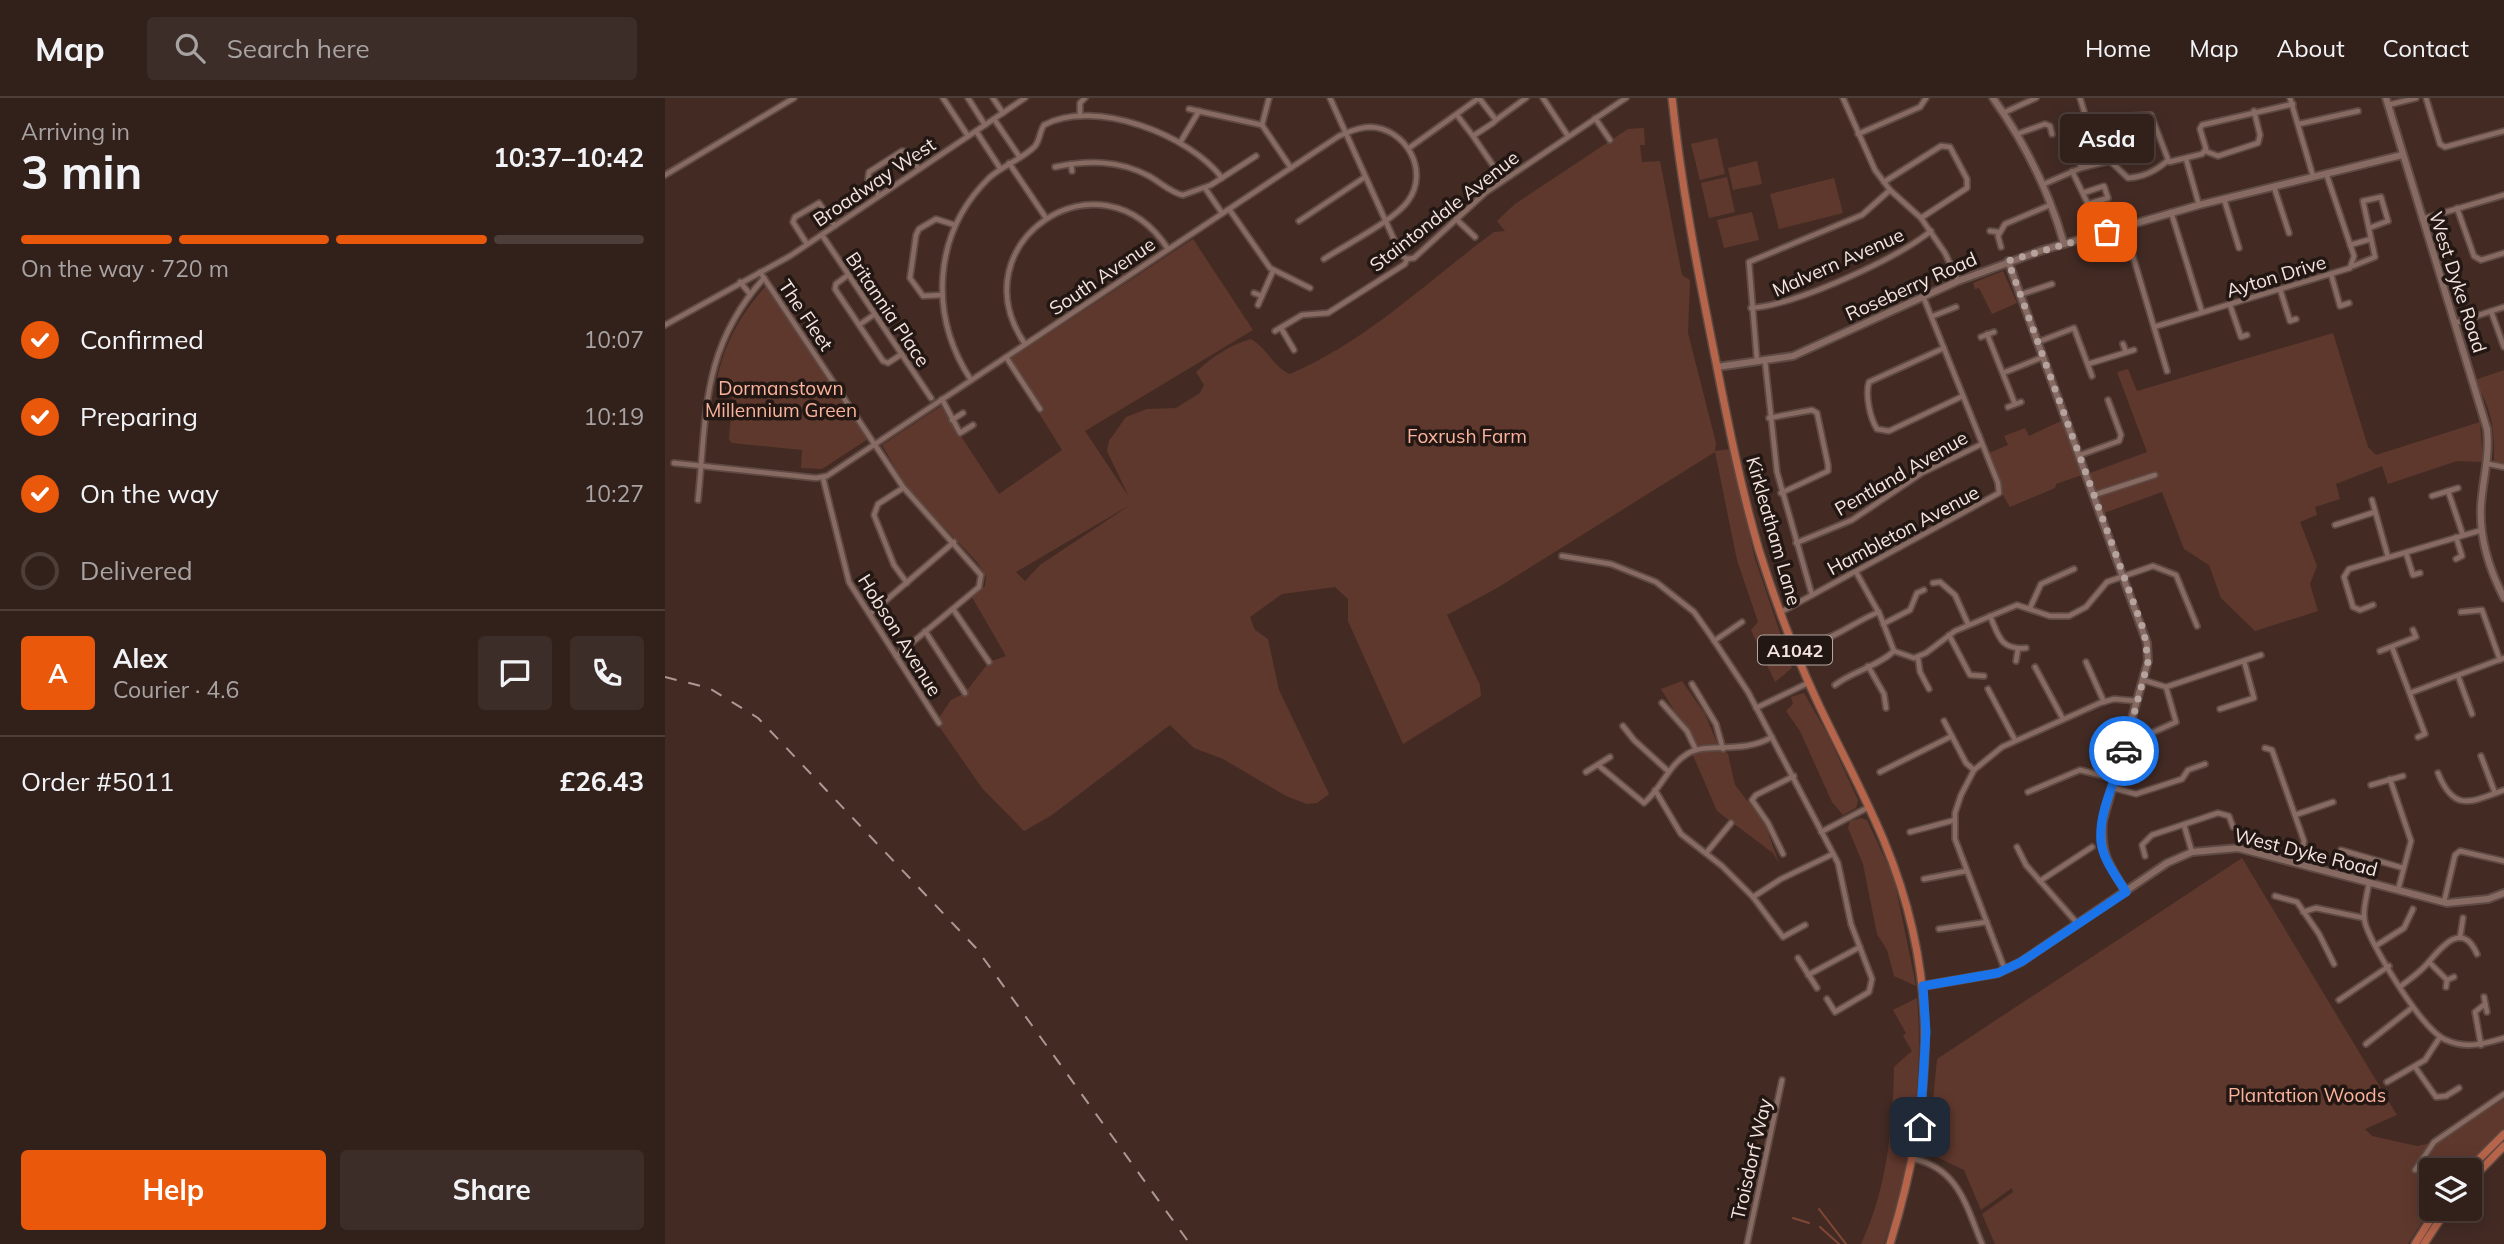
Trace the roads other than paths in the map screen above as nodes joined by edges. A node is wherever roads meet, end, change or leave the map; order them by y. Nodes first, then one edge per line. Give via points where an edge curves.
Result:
1 (794, 98) edge
2 (943, 98) edge
3 (968, 98) edge
4 (993, 98) edge
5 (1025, 98) edge
6 (1085, 98) edge
7 (1269, 98) edge
8 (1330, 98) edge
9 (1479, 98) edge
10 (1526, 98) edge
11 (1544, 98) edge
12 (1626, 98) edge
13 (1672, 98) edge
14 (1843, 98) edge
15 (1926, 98) edge
16 (1993, 98) edge
17 (2036, 98) edge
18 (2080, 98) edge
19 (2416, 98) edge
20 (2426, 98) edge
21 (1619, 100) edge
22 (2292, 101) edge
23 (2387, 102) edge
24 (1189, 109) dead end
25 (1199, 111) junction
26 (2254, 111) junction
27 (2358, 111) dead end
28 (1003, 113) junction
29 (2003, 113) junction
30 (1457, 115) junction
31 (1080, 116) junction
32 (1595, 118) junction
33 (995, 119) junction
34 (1496, 120) junction
35 (2197, 122) dead end
36 (2088, 124) junction
37 (2299, 124) junction
38 (985, 125) junction
39 (1262, 125) junction
40 (2203, 125) junction
41 (976, 131) junction
42 (2504, 131) edge
43 (1346, 133) junction
44 (2017, 134) junction
45 (2052, 134) dead end
46 (1859, 135) junction
47 (968, 136) junction
48 (1473, 136) junction
49 (1568, 136) junction
50 (1610, 140) dead end
51 (1181, 141) junction
52 (1409, 148) junction
53 (2205, 151) junction
54 (1244, 155) dead end
55 (2402, 155) junction
56 (1019, 156) junction
57 (1256, 156) dead end
58 (2186, 159) junction
59 (1247, 161) junction
60 (2167, 161) junction
61 (1009, 163) junction
62 (1071, 164) junction
63 (1055, 167) dead end
64 (1000, 168) junction
65 (1291, 168) junction
66 (2081, 168) junction
67 (919, 169) junction
68 (1072, 171) dead end
69 (2072, 171) junction
70 (2326, 173) junction
71 (665, 175) edge
72 (1366, 176) junction
73 (2313, 176) junction
74 (1222, 178) junction
75 (1503, 180) junction
76 (1884, 182) junction
77 (2043, 184) junction
78 (2273, 186) junction
79 (1205, 188) junction
80 (1890, 190) junction
81 (2083, 193) junction
82 (2504, 195) edge
83 (879, 196) junction
84 (2224, 198) junction
85 (2051, 204) junction
86 (2199, 205) junction
87 (2457, 208) junction
88 (1229, 209) junction
89 (2171, 212) junction
90 (1223, 213) junction
91 (1046, 218) junction
92 (1921, 218) junction
93 (1385, 219) junction
94 (1456, 219) junction
95 (2421, 220) junction
96 (1299, 221) dead end
97 (955, 225) junction
98 (835, 226) junction
99 (2124, 226) junction
100 (2369, 228) junction
101 (1931, 231) junction
102 (1990, 231) dead end
103 (1998, 232) junction
104 (2289, 233) dead end
105 (822, 235) junction
106 (1475, 237) dead end
107 (2371, 239) junction
108 (807, 244) junction
109 (2064, 244) junction
110 (2350, 245) junction
111 (2001, 247) dead end
112 (2239, 248) dead end
113 (1168, 249) junction
114 (2504, 253) edge
115 (1324, 259) dead end
116 (1407, 259) junction
117 (2008, 261) junction
118 (2352, 266) junction
119 (1273, 271) junction
120 (760, 272) junction
121 (2331, 274) junction
122 (848, 275) junction
123 (1304, 275) dead end
124 (764, 278) junction
125 (1958, 281) junction
126 (740, 282) junction
127 (1300, 283) junction
128 (2052, 284) dead end
129 (1310, 288) dead end
130 (2280, 289) junction
131 (1254, 293) dead end
132 (750, 294) junction
133 (2022, 294) junction
134 (941, 295) junction
135 (1262, 296) junction
136 (1923, 296) junction
137 (2349, 303) dead end
138 (1258, 305) dead end
139 (2230, 305) junction
140 (1956, 307) dead end
141 (2504, 307) edge
142 (1751, 308) junction
143 (2491, 311) junction
144 (2202, 312) junction
145 (875, 314) junction
146 (1326, 314) junction
147 (1933, 316) junction
148 (2296, 319) dead end
149 (1327, 323) dead end
150 (2454, 323) junction
151 (665, 324) edge
152 (859, 325) junction
153 (2154, 327) junction
154 (1994, 332) dead end
155 (1987, 334) junction
156 (2246, 335) dead end
157 (1981, 337) dead end
158 (2038, 342) junction
159 (1025, 344) junction
160 (2123, 344) dead end
161 (2504, 347) edge
162 (1944, 348) junction
163 (1295, 350) dead end
164 (2134, 350) dead end
165 (2126, 352) junction
166 (902, 354) junction
167 (1006, 357) junction
168 (2043, 357) junction
169 (1761, 361) junction
170 (2088, 364) junction
171 (1717, 367) junction
172 (2167, 371) dead end
173 (2003, 373) junction
174 (2092, 376) dead end
175 (971, 380) junction
176 (1963, 396) junction
177 (931, 398) dead end
178 (942, 399) junction
179 (2108, 400) dead end
180 (2008, 407) dead end
181 (1040, 409) dead end
182 (963, 413) dead end
183 (1769, 418) junction
184 (952, 420) junction
185 (973, 425) dead end
186 (875, 444) junction
187 (1982, 444) junction
188 (2080, 455) junction
189 (674, 463) dead end
190 (2489, 464) junction
191 (702, 466) junction
192 (2504, 467) edge
193 (2155, 475) dead end
194 (823, 478) junction
195 (903, 487) junction
196 (2458, 488) dead end
197 (2448, 491) junction
198 (1781, 493) junction
199 (2094, 495) junction
200 (2432, 496) dead end
201 (698, 500) dead end
202 (2372, 500) dead end
203 (2375, 512) junction
204 (2335, 525) dead end
205 (2482, 530) junction
206 (2463, 536) junction
207 (2456, 537) junction
208 (954, 542) junction
209 (1796, 543) junction
210 (2406, 553) junction
211 (1562, 556) dead end
212 (2388, 557) junction
213 (2456, 559) dead end
214 (2074, 569) dead end
215 (1856, 572) junction
216 (2420, 573) dead end
217 (1943, 575) dead end
218 (2124, 575) junction
219 (1940, 582) junction
220 (907, 583) junction
221 (1933, 583) dead end
222 (1924, 590) dead end
223 (1812, 594) junction
224 (2504, 598) edge
225 (2373, 605) dead end
226 (953, 608) junction
227 (2030, 608) junction
228 (1781, 612) junction
229 (1879, 612) junction
230 (2461, 612) dead end
231 (870, 614) junction
232 (1989, 615) junction
233 (1742, 622) dead end
234 (1883, 624) junction
235 (1968, 624) junction
236 (2197, 626) dead end
237 (2413, 630) dead end
238 (925, 632) junction
239 (1949, 635) junction
240 (1714, 641) junction
241 (1806, 641) dead end
242 (1815, 642) junction
243 (2392, 647) junction
244 (2026, 648) dead end
245 (2018, 649) junction
246 (1894, 651) junction
247 (2380, 651) dead end
248 (1815, 652) dead end
249 (2261, 655) dead end
250 (896, 656) junction
251 (1918, 657) junction
252 (2502, 659) edge
253 (2016, 661) dead end
254 (989, 662) dead end
255 (2086, 662) dead end
256 (2243, 662) junction
257 (1868, 666) junction
258 (2035, 670) dead end
259 (1970, 675) junction
260 (1984, 676) dead end
261 (2458, 676) junction
262 (2143, 680) junction
263 (1966, 682) dead end
264 (1809, 683) junction
265 (1692, 684) dead end
266 (1835, 685) dead end
267 (2166, 687) junction
268 (1929, 689) dead end
269 (965, 693) dead end
270 (1992, 693) dead end
271 (2410, 693) junction
272 (2104, 702) junction
273 (2138, 702) junction
274 (1662, 703) dead end
275 (1756, 708) junction
276 (1887, 708) dead end
277 (2220, 709) dead end
278 (2472, 714) dead end
279 (2063, 719) junction
280 (1944, 721) dead end
281 (939, 723) dead end
282 (1623, 726) dead end
283 (2147, 735) dead end
284 (1952, 736) junction
285 (1772, 737) junction
286 (2418, 737) dead end
287 (2015, 740) junction
288 (2265, 748) dead end
289 (1723, 749) junction
290 (1696, 750) junction
291 (2481, 756) dead end
292 (1610, 757) dead end
293 (2205, 764) dead end
294 (1598, 765) junction
295 (1975, 770) junction
296 (1668, 771) junction
297 (1586, 772) dead end
298 (1880, 772) dead end
299 (2438, 773) dead end
300 (1794, 776) junction
301 (2403, 776) dead end
302 (2116, 779) junction
303 (2390, 779) junction
304 (2371, 785) dead end
305 (2113, 788) junction
306 (1655, 790) junction
307 (2504, 790) edge
308 (2028, 792) dead end
309 (2495, 793) junction
310 (2333, 802) dead end
311 (1868, 807) junction
312 (2295, 815) junction
313 (1955, 820) junction
314 (1731, 823) dead end
315 (2184, 825) junction
316 (2233, 827) dead end
317 (1911, 830) dead end
318 (1821, 832) junction
319 (2017, 847) dead end
320 (2092, 847) dead end
321 (2341, 850) dead end
322 (1707, 852) junction
323 (2192, 852) junction
324 (1783, 854) dead end
325 (1833, 854) junction
326 (2145, 856) dead end
327 (2504, 861) edge
328 (2299, 866) junction
329 (2403, 868) junction
330 (1926, 871) dead end
331 (1966, 871) junction
332 (2040, 881) junction
333 (2368, 883) junction
334 (2397, 890) junction
335 (2126, 892) junction
336 (2504, 893) edge
337 (2274, 896) dead end
338 (1753, 897) junction
339 (2444, 902) junction
340 (2413, 909) dead end
341 (2303, 912) junction
342 (2412, 916) junction
343 (2419, 917) dead end
344 (2364, 918) junction
345 (2461, 921) dead end
346 (1987, 922) junction
347 (2077, 923) junction
348 (1805, 925) dead end
349 (1943, 926) dead end
350 (2460, 938) junction
351 (2377, 945) junction
352 (1860, 947) junction
353 (2477, 949) dead end
354 (1798, 958) dead end
355 (2429, 962) junction
356 (2334, 964) dead end
357 (2389, 966) junction
358 (2005, 970) junction
359 (1808, 975) junction
360 (2454, 977) dead end
361 (2448, 981) junction
362 (1923, 986) junction
363 (2401, 986) junction
364 (2446, 987) dead end
365 (1817, 988) dead end
366 (2340, 990) dead end
367 (2484, 997) dead end
368 (1827, 999) dead end
369 (2485, 1004) junction
370 (2413, 1007) junction
371 (2487, 1012) dead end
372 (2368, 1033) dead end
373 (2441, 1037) junction
374 (2504, 1038) edge
375 (2372, 1040) junction
376 (2366, 1044) dead end
377 (2481, 1045) junction
378 (2415, 1067) junction
379 (1782, 1080) dead end
380 (2391, 1082) dead end
381 (2450, 1083) dead end
382 (2504, 1094) edge
383 (2504, 1135) edge
384 (2504, 1146) edge
385 (2480, 1158) edge
386 (1914, 1159) junction
387 (2482, 1169) edge
388 (2415, 1170) dead end
389 (2429, 1221) edge
390 (2439, 1221) edge
391 (1747, 1244) edge
392 (1890, 1244) edge
393 (1982, 1244) edge
394 (2415, 1244) edge
395 (2424, 1244) edge

1 - 71 street
2 - 47 street
3 - 38 street
4 - 28 street
5 - 28 street, Broadway West
6 - 31 street
7 - 39 street
8 - 43 street
9 - 30 street
9 - 34 street
10 - 34 street
11 - 49 street
12 - 21 street, Staintondale Avenue
13 - 171 main road, Kirkleatham Lane / A1042 via 1686,215
14 - 46 street
15 - 46 street via 1920,107
16 - 29 street
17 - 29 street
18 - 36 street
19 - 23 street
20 - 42 street via 2440,144 2445,147
21 - 32 street, Staintondale Avenue
22 - 26 street
22 - 37 street
23 - 55 street, West Dyke Road
24 - 25 street
25 - 39 street
25 - 51 street
26 - 40 street
26 - 53 street via 2258,144 2218,156
27 - 37 street
28 - 33 street, Broadway West
29 - 44 street
30 - 48 street
30 - 52 street
31 - 51 street via 1128,120
31 - 56 street via 1048,122 1035,147
32 - 49 street, Staintondale Avenue
32 - 50 street
33 - 38 street, Broadway West
33 - 56 street
34 - 48 street
35 - 40 street
36 - 60 street via 2115,116 2151,115
36 - 66 street via 2076,138
37 - 73 street
38 - 41 street, Broadway West
39 - 65 street
40 - 53 street
41 - 47 street, Broadway West
41 - 64 street
43 - 52 street via 1378,128
43 - 65 street, South Avenue
43 - 72 street
44 - 45 street via 2045,124
44 - 77 street
46 - 76 street
47 - 67 street, Broadway West
48 - 75 street
49 - 75 street, Staintondale Avenue
51 - 74 street via 1209,161
52 - 93 street via 1415,163 1414,188 1402,208
53 - 58 street
54 - 59 street
55 - 70 street, Roseberry Road
55 - 95 street, West Dyke Road
56 - 61 street
57 - 59 street
58 - 60 street
58 - 86 street
59 - 74 street
60 - 66 street via 2153,172 2130,178 2113,161
61 - 64 street
61 - 91 street
62 - 63 street
62 - 68 street
62 - 79 street via 1122,166 1178,194
64 - 97 street
65 - 88 street, South Avenue
66 - 69 street
67 - 83 street, Broadway West
67 - 83 street via 902,150 869,172 868,179
69 - 77 street
69 - 81 street
70 - 73 street, Roseberry Road
70 - 110 street, Ayton Drive
72 - 93 street
72 - 96 street
73 - 78 street, Roseberry Road
74 - 79 street
75 - 94 street, Staintondale Avenue
76 - 80 street
76 - 92 street via 1941,146 1950,147 1967,179 1966,188
77 - 85 street
78 - 84 street, Roseberry Road
78 - 104 street
79 - 90 street
80 - 92 street
80 - 142 street via 1862,215 1749,262
81 - 81 street via 2088,204 2108,198 2103,186
82 - 87 street
83 - 98 street, Broadway West
84 - 86 street, Roseberry Road
84 - 112 street
85 - 103 street via 2005,224
85 - 109 street
86 - 89 street, Roseberry Road
87 - 95 street
87 - 114 street via 2474,256 2481,260
88 - 90 street, South Avenue
88 - 119 street
89 - 99 street, Roseberry Road
89 - 144 street
90 - 113 street, South Avenue
91 - 113 street via 1073,206 1115,207 1150,226
91 - 159 street via 1021,243 1007,278 1010,314
92 - 101 street
93 - 115 street
93 - 116 street via 1401,256
94 - 106 street
94 - 116 street, Staintondale Avenue
95 - 150 street, West Dyke Road
97 - 134 street via 944,259
97 - 134 street via 936,219 916,235 910,278 923,296
98 - 105 street, Broadway West
98 - 108 street via 819,203 795,217 793,222
99 - 109 street, Roseberry Road
99 - 153 street
100 - 100 street via 2363,201 2381,197 2388,221
100 - 107 street
101 - 125 street
101 - 142 street, Malvern Avenue via 1900,253 1774,306
102 - 103 street
103 - 111 street
105 - 108 street, Broadway West
105 - 122 street, Britannia Place
107 - 110 street
107 - 118 street via 2375,257
108 - 120 street, Broadway West
109 - 117 street, Roseberry Road
110 - 118 street, Ayton Drive
113 - 159 street, South Avenue
116 - 146 street, Staintondale Avenue
117 - 125 street, Roseberry Road
117 - 133 street
118 - 121 street, Ayton Drive
119 - 127 street
119 - 135 street
120 - 124 street, The Fleet
120 - 126 street, Broadway West
121 - 130 street, Ayton Drive
121 - 137 street via 2340,306
122 - 145 street, Britannia Place
122 - 152 street via 835,287
123 - 127 street
124 - 132 street
124 - 186 street, The Fleet
125 - 136 street, Roseberry Road
126 - 132 street
126 - 151 street, Broadway West
127 - 129 street
128 - 133 street
130 - 139 street, Ayton Drive
130 - 148 street via 2290,321
131 - 135 street
132 - 191 street via 726,331 713,365
133 - 158 street
134 - 175 street via 951,343
135 - 138 street
136 - 147 street, Hambleton Avenue
136 - 169 street, Roseberry Road via 1793,356
139 - 144 street, Ayton Drive
139 - 156 street via 2241,337
140 - 147 street
141 - 143 street
142 - 169 street
143 - 150 street
143 - 161 street
144 - 153 street, Ayton Drive
145 - 152 street
145 - 166 street, Britannia Place
146 - 149 street
146 - 163 street, Staintondale Avenue via 1306,313 1278,329
147 - 162 street, Hambleton Avenue
150 - 190 street, West Dyke Road via 2487,429
152 - 166 street via 885,362
153 - 172 street
154 - 155 street
155 - 157 street
155 - 173 street
158 - 168 street
158 - 170 street via 2074,328
159 - 167 street, South Avenue
160 - 165 street
162 - 176 street, Hambleton Avenue
162 - 176 street via 1869,382 1872,420 1877,429 1889,431
164 - 165 street
165 - 170 street
166 - 177 street, Britannia Place
167 - 175 street, South Avenue
167 - 181 street
168 - 173 street
168 - 188 street
169 - 171 street, Roseberry Road
169 - 183 street
170 - 174 street
171 - 228 main road, Kirkleatham Lane / A1042 via 1750,516
173 - 180 street via 2018,403
175 - 178 street, South Avenue
176 - 187 street, Hambleton Avenue
178 - 184 street
178 - 186 street, South Avenue
179 - 188 street via 2119,441
182 - 184 street
183 - 198 street
183 - 198 street via 1812,410 1817,413 1828,465 1828,471 1817,479
184 - 185 street via 960,433
186 - 194 street, South Avenue
186 - 195 street, The Fleet
187 - 209 street, Pentland Avenue via 1922,473 1851,520
187 - 215 street, Hambleton Avenue via 1999,494
188 - 199 street
189 - 191 street
190 - 192 street
190 - 205 street, West Dyke Road
191 - 194 street
191 - 201 street
193 - 199 street
194 - 231 street, Hobson Avenue via 849,582
195 - 208 street, The Fleet
195 - 220 street via 878,504 874,515 894,565
196 - 197 street
197 - 200 street
197 - 206 street
198 - 209 street
199 - 218 street
202 - 203 street
203 - 204 street
203 - 212 street
205 - 206 street
205 - 224 street, West Dyke Road via 2490,572
206 - 207 street
207 - 210 street
207 - 213 street via 2462,556
208 - 220 street
208 - 226 street, The Fleet via 975,565 982,582
209 - 223 street
210 - 212 street
210 - 216 street via 2413,575
211 - 240 street via 1611,564 1656,582 1694,612
212 - 225 street via 2345,572 2353,607 2360,610
214 - 227 street via 2041,584
215 - 223 street, Hambleton Avenue
215 - 229 street
217 - 219 street
218 - 227 street via 2100,587 2076,613 2050,616
218 - 236 street via 2153,566 2176,575
218 - 262 street via 2147,643
219 - 221 street
219 - 235 street via 1955,595
220 - 231 street
222 - 234 street via 1917,593 1910,610
223 - 228 street, Hambleton Avenue
226 - 238 street
226 - 254 street
227 - 232 street via 2017,605
228 - 264 main road, Kirkleatham Lane / A1042
229 - 234 street
229 - 242 street
230 - 252 street via 2482,610
231 - 250 street, Hobson Avenue
232 - 235 street
232 - 245 street via 2003,643
233 - 240 street
234 - 246 street
235 - 239 street
237 - 243 street via 2416,638
238 - 250 street
238 - 269 street
239 - 251 street
239 - 259 street
240 - 275 street
241 - 242 street
242 - 248 street
243 - 247 street
243 - 271 street
244 - 245 street
245 - 253 street
246 - 251 street
246 - 257 street
249 - 256 street
250 - 281 street, Hobson Avenue
251 - 268 street
252 - 261 street
255 - 272 street
256 - 267 street
256 - 277 street via 2254,698
257 - 266 street
257 - 276 street
258 - 279 street
259 - 260 street
259 - 263 street
261 - 271 street
261 - 278 street
262 - 267 street
262 - 273 street
264 - 275 street
264 - 311 main road, Kirkleatham Lane / A1042
265 - 289 street via 1716,724
267 - 283 street via 2176,722
270 - 287 street
271 - 286 street via 2425,734
272 - 273 street
272 - 279 street
273 - 302 street
274 - 290 street via 1687,731
275 - 285 street
279 - 287 street
280 - 284 street
282 - 296 street
284 - 295 street via 1966,763
284 - 298 street
285 - 289 street via 1754,746
285 - 300 street
287 - 295 street
288 - 312 street via 2272,750
289 - 290 street
290 - 296 street
291 - 309 street
292 - 294 street
293 - 305 street via 2188,770 2182,779 2136,794
294 - 297 street
294 - 306 street via 1644,803
295 - 313 street via 1961,795
296 - 306 street
299 - 309 street via 2447,793 2462,802
300 - 318 street
300 - 324 street via 1752,800
301 - 303 street
302 - 305 street
302 - 308 street via 2080,771
303 - 304 street
303 - 329 street via 2411,841
305 - 335 street via 2101,843
306 - 322 street via 1681,834
307 - 309 street
310 - 312 street
311 - 318 street
311 - 362 main road, Kirkleatham Lane / A1042 via 1900,886
312 - 328 street via 2304,841
313 - 317 street
313 - 331 street via 1955,839
314 - 322 street
315 - 316 street via 2225,813
315 - 323 street
315 - 326 street via 2145,840
318 - 325 street
319 - 332 street
320 - 332 street
321 - 329 street
322 - 338 street
323 - 328 street, West Dyke Road via 2238,848
323 - 335 street, West Dyke Road via 2167,863
325 - 338 street
325 - 352 street
327 - 339 street via 2460,851 2455,855
328 - 333 street, West Dyke Road
329 - 334 street
330 - 331 street via 1926,879
331 - 346 street
332 - 347 street
333 - 334 street, West Dyke Road
333 - 344 street
334 - 339 street, West Dyke Road
335 - 347 street, West Dyke Road
336 - 339 street, West Dyke Road
337 - 341 street via 2293,900
338 - 348 street via 1783,937
340 - 342 street
341 - 344 street via 2316,908
341 - 356 street
342 - 343 street
342 - 351 street via 2398,934
344 - 351 street
345 - 350 street
346 - 349 street
346 - 358 street
347 - 358 street, West Dyke Road
350 - 353 street
350 - 355 street via 2443,943
351 - 357 street
352 - 359 street
352 - 368 street via 1872,989 1835,1012
354 - 359 street
355 - 361 street
355 - 363 street
357 - 363 street
357 - 366 street via 2342,998
358 - 362 street, West Dyke Road
359 - 365 street
360 - 361 street
361 - 364 street
362 - 386 main road, Kirkleatham Lane / A1042 via 1924,1094
363 - 370 street
367 - 369 street
369 - 371 street
369 - 377 street via 2475,1012
370 - 373 street via 2423,1023
370 - 375 street
372 - 375 street
373 - 377 street via 2458,1044
373 - 378 street
374 - 377 street
375 - 376 street
378 - 380 street
378 - 381 street via 2435,1097 2457,1090
379 - 391 street, Troisdorf Way
382 - 388 street via 2434,1142
383 - 385 main road
384 - 387 main road
386 - 392 main road, Kirkleatham Lane / A1042
386 - 393 street via 1938,1168 1954,1181
389 - 394 main road
390 - 395 main road

